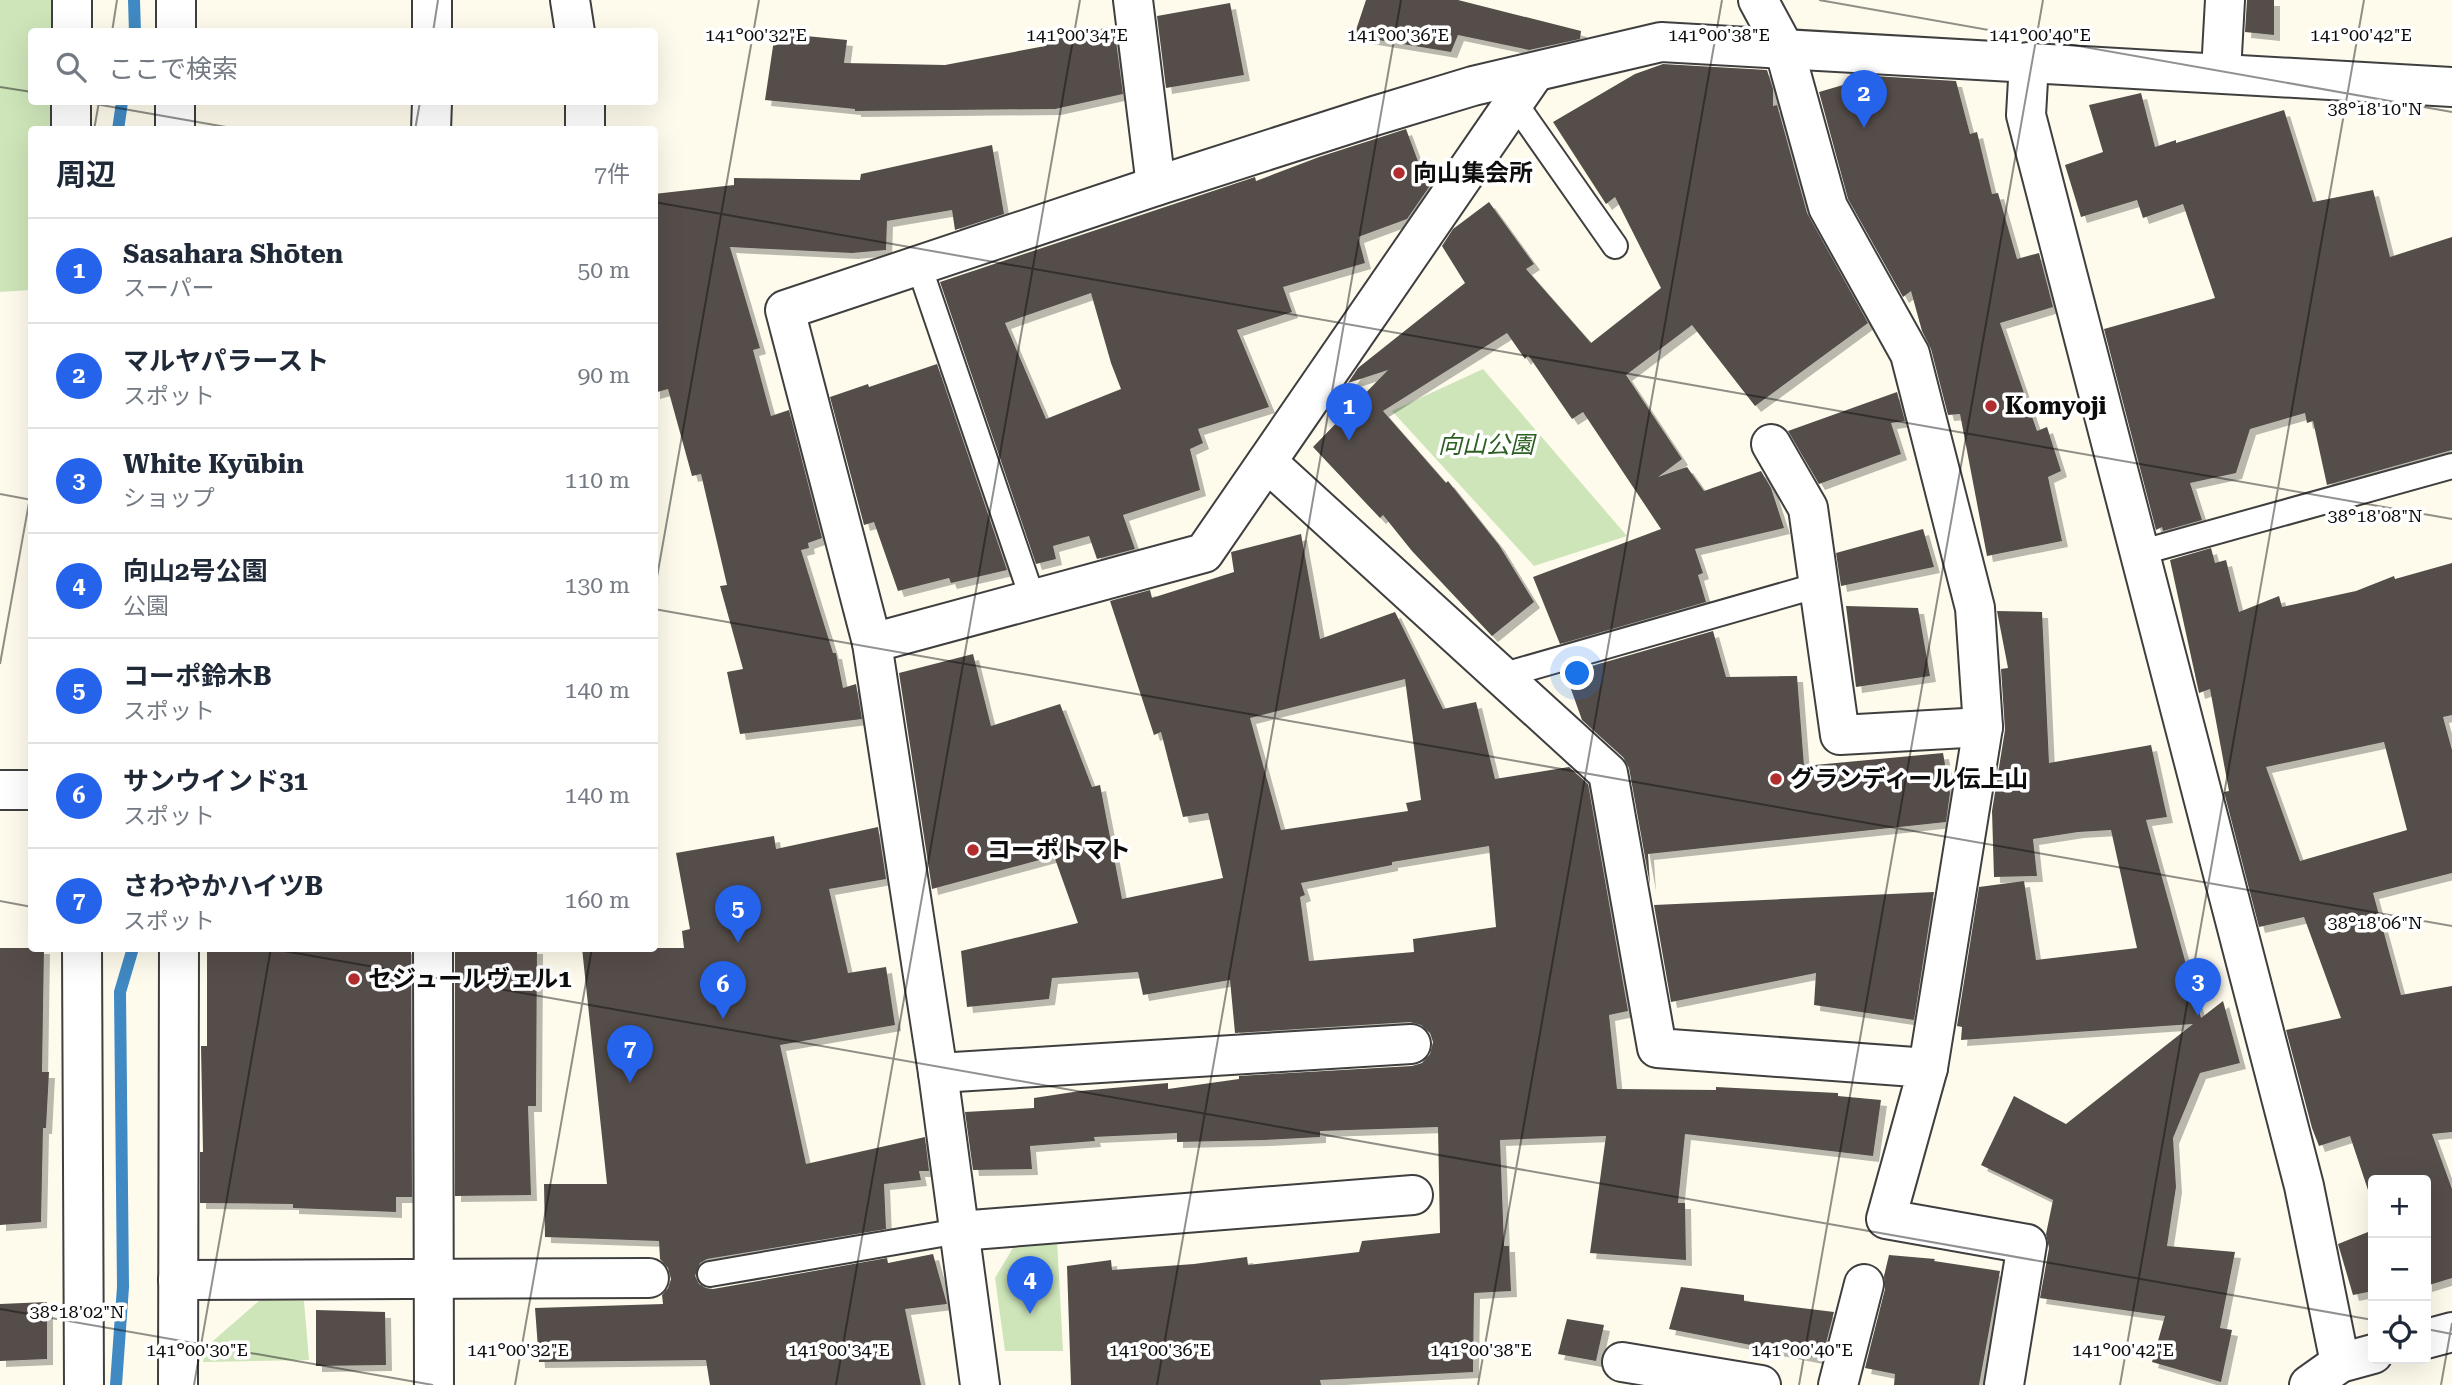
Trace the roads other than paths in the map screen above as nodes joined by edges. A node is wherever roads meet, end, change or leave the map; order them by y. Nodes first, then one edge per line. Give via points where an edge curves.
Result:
1 (72, 0) edge
2 (176, 0) edge
3 (432, 0) edge
4 (569, 0) edge
5 (1133, 0) edge
6 (1758, 0) edge
7 (2225, 0) edge
8 (72, 28) edge
9 (176, 28) edge
10 (432, 28) edge
11 (574, 28) edge
12 (1784, 48) junction
13 (2029, 62) junction
14 (2221, 72) junction
15 (1524, 87) junction
16 (2452, 87) edge
17 (71, 105) edge
18 (175, 105) edge
19 (432, 105) edge
20 (585, 105) edge
21 (71, 126) edge
22 (175, 126) edge
23 (432, 126) edge
24 (585, 126) edge
25 (1156, 186) junction
26 (1615, 246) dead end
27 (919, 266) junction
28 (1771, 444) dead end
29 (1267, 462) junction
30 (2452, 466) edge
31 (2139, 553) junction
32 (1819, 585) junction
33 (1033, 600) junction
34 (872, 643) junction
35 (1502, 676) junction
36 (1983, 727) junction
37 (0, 790) edge
38 (28, 790) edge
39 (82, 952) edge
40 (179, 952) edge
41 (433, 952) edge
42 (1411, 1044) dead end
43 (1928, 1068) junction
44 (938, 1073) junction
45 (1413, 1195) dead end
46 (959, 1231) junction
47 (710, 1274) dead end
48 (434, 1278) junction
49 (649, 1278) dead end
50 (178, 1280) junction
51 (1864, 1284) dead end
52 (2452, 1332) edge
53 (2431, 1338) edge
54 (2356, 1358) edge
55 (1622, 1362) dead end
56 (85, 1385) edge
57 (178, 1385) edge
58 (434, 1385) edge
59 (980, 1385) edge
60 (1761, 1385) edge
61 (1838, 1385) edge
62 (2004, 1385) edge
63 (2309, 1385) edge

1 - 8 street
2 - 9 street
3 - 10 street
4 - 11 street
5 - 25 street
6 - 12 street
7 - 14 street
12 - 13 street
12 - 15 street via 1661,42
12 - 36 street via 1828,207 1910,354 1975,608
13 - 14 street
13 - 31 street via 2026,115
14 - 16 street
15 - 25 street via 1473,86
15 - 26 lane
15 - 29 street
17 - 21 street
18 - 22 street
19 - 23 street
20 - 24 street
25 - 27 street
27 - 33 lane
27 - 34 street via 785,310
28 - 32 street via 1808,508
29 - 33 street via 1204,554
29 - 35 street
30 - 31 lane
31 - 54 street via 2304,1186
32 - 35 lane
32 - 36 street via 1840,735
33 - 34 street
34 - 44 street
35 - 43 street via 1608,773 1657,1048
36 - 43 street
37 - 38 street
39 - 56 street
40 - 50 street
41 - 48 street
42 - 44 street
43 - 62 street via 1886,1219 2027,1244
44 - 46 street
45 - 46 street
46 - 47 lane
46 - 59 street
48 - 49 street
48 - 50 street
48 - 58 street
50 - 57 street
51 - 61 street
52 - 53 street
54 - 63 street
55 - 60 street

